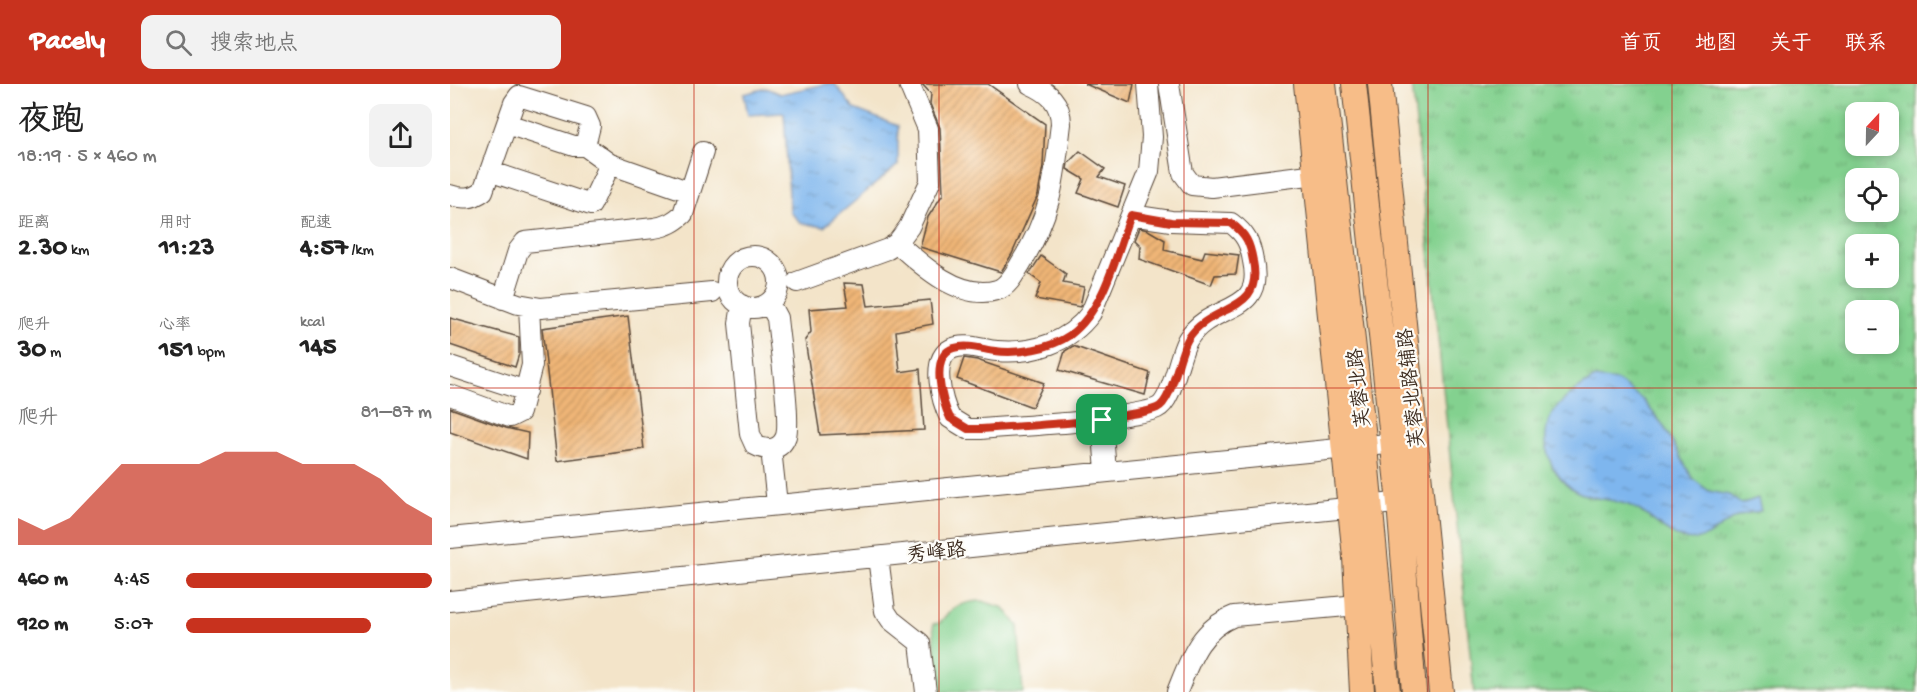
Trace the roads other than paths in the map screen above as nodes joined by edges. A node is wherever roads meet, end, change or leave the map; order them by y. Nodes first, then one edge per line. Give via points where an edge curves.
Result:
1 (909, 84) edge
2 (1030, 84) edge
3 (1148, 84) edge
4 (1169, 84) edge
5 (1306, 84) edge
6 (1324, 84) edge
7 (1354, 84) edge
8 (1380, 84) edge
9 (507, 124) junction
10 (585, 146) junction
11 (703, 152) dead end
12 (610, 164) junction
13 (492, 172) junction
14 (1317, 174) junction
15 (690, 192) junction
16 (450, 195) edge
17 (586, 205) junction
18 (1131, 215) junction
19 (592, 234) junction
20 (897, 243) junction
21 (450, 278) edge
22 (781, 288) junction
23 (728, 293) junction
24 (503, 299) junction
25 (529, 307) junction
26 (450, 366) edge
27 (526, 391) junction
28 (450, 395) edge
29 (1102, 420) junction
30 (1404, 443) junction
31 (1354, 448) junction
32 (771, 449) junction
33 (1106, 472) junction
34 (1422, 500) junction
35 (1399, 503) junction
36 (777, 504) junction
37 (1360, 508) junction
38 (450, 538) edge
39 (878, 557) junction
40 (450, 601) edge
41 (1358, 605) junction
42 (926, 692) edge
43 (1177, 692) edge
44 (1362, 692) edge
45 (1388, 692) edge
46 (1414, 692) edge
47 (1441, 692) edge

1 - 20 street via 928,129 930,182
2 - 20 street via 1050,95 1061,113 1061,124 1051,199 1036,238 1006,285 987,291 942,280
3 - 18 street via 1152,159
4 - 14 street via 1183,173 1192,185 1212,187
5 - 14 main road
6 - 31 main road, 芙蓉北路
7 - 30 main road, 芙蓉北路
8 - 30 main road, 芙蓉北路辅路
9 - 10 street
9 - 10 street via 516,99 530,98 586,117 590,126
9 - 13 street
10 - 12 street
11 - 15 street
12 - 15 street
12 - 17 street via 595,201
13 - 16 street via 475,197
13 - 17 street
14 - 31 main road
15 - 19 street via 683,214 667,226
17 - 19 street
18 - 29 street via 1171,222 1231,223 1249,240 1254,285 1246,300 1213,314 1197,326 1187,340 1168,396 1160,407
18 - 29 street via 1100,297 1081,327 1067,338 1038,348 952,348 940,366 946,410 950,418 968,429
19 - 24 street via 525,242 518,251
20 - 22 street via 836,270
21 - 24 street
22 - 23 street via 753,308
22 - 23 street via 769,261 751,256 735,263
22 - 32 street via 777,318 787,431 781,444
23 - 25 street
23 - 32 street via 739,323 750,434 755,445
24 - 25 street
25 - 27 street via 532,365
26 - 27 street
27 - 28 street via 520,412 510,417
29 - 33 street
30 - 31 street
30 - 34 main road, 芙蓉北路辅路
30 - 35 main road, 芙蓉北路
31 - 33 street
31 - 37 main road, 芙蓉北路
32 - 36 street
33 - 36 street
34 - 35 street, 秀峰路
34 - 47 main road, 芙蓉北路辅路
35 - 37 street, 秀峰路
35 - 46 main road, 芙蓉北路
36 - 38 street
37 - 39 street, 秀峰路
37 - 41 main road
37 - 45 main road, 芙蓉北路
39 - 40 street, 秀峰路
39 - 42 street via 885,611 920,643
41 - 43 street via 1226,619 1199,640
41 - 44 main road

